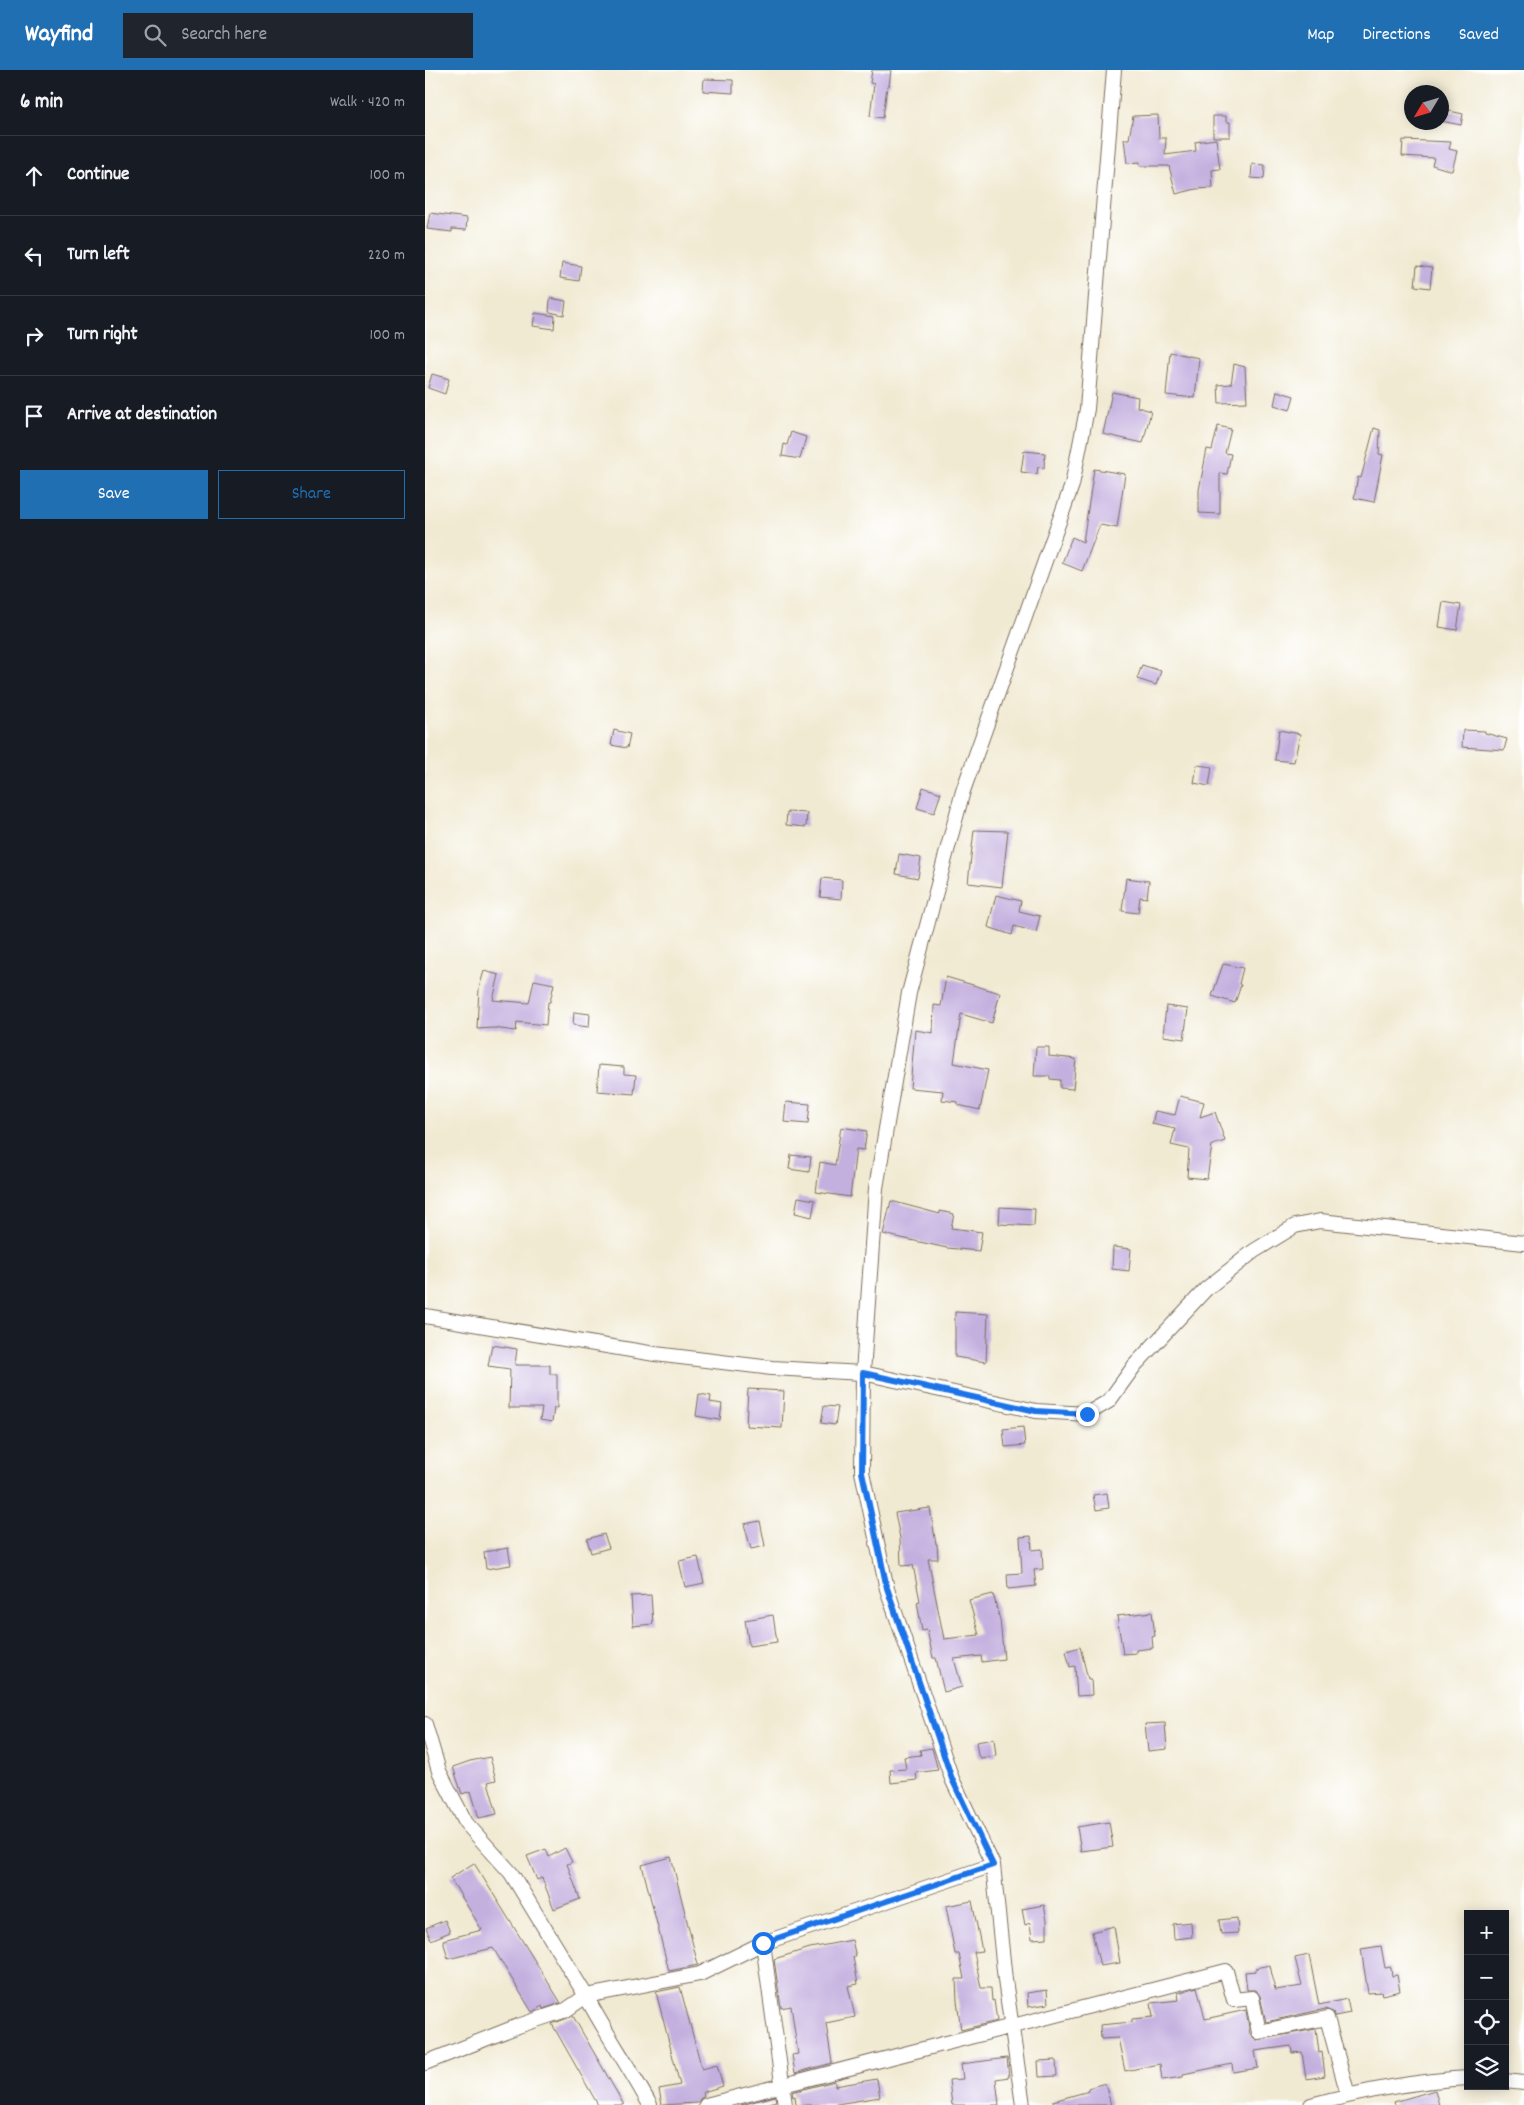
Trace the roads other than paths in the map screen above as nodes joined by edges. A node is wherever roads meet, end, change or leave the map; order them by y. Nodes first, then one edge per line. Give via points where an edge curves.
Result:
1 (1114, 70) edge
2 (1524, 1243) edge
3 (425, 1316) edge
4 (863, 1373) junction
5 (425, 1724) edge
6 (993, 1865) junction
7 (763, 1943) junction
8 (586, 1996) junction
9 (1013, 2026) junction
10 (425, 2063) edge
11 (1464, 2078) edge
12 (1509, 2081) edge
13 (1524, 2083) edge
14 (781, 2084) junction
15 (1348, 2095) junction
16 (650, 2105) edge
17 (706, 2105) edge
18 (785, 2105) edge
19 (1023, 2105) edge
20 (1311, 2105) edge

1 - 4 street via 1087,409 1072,485 963,791 909,993 877,1188
2 - 4 street via 1320,1221 1295,1226 1254,1251 1206,1288 1135,1365 1109,1401 1087,1414 1036,1411
3 - 4 street via 655,1354 773,1368
4 - 6 street via 862,1472 887,1588 952,1779
5 - 8 street via 439,1771 466,1823 511,1873
6 - 7 street
6 - 9 street
7 - 8 street via 700,1974
7 - 14 street
8 - 10 street via 565,2010
8 - 16 street
9 - 14 street
9 - 15 street via 1226,1971 1234,2000 1252,1998 1259,2032 1327,2018
9 - 19 street
11 - 15 street via 1430,2080
12 - 13 street
14 - 17 street
14 - 18 street
15 - 20 street

